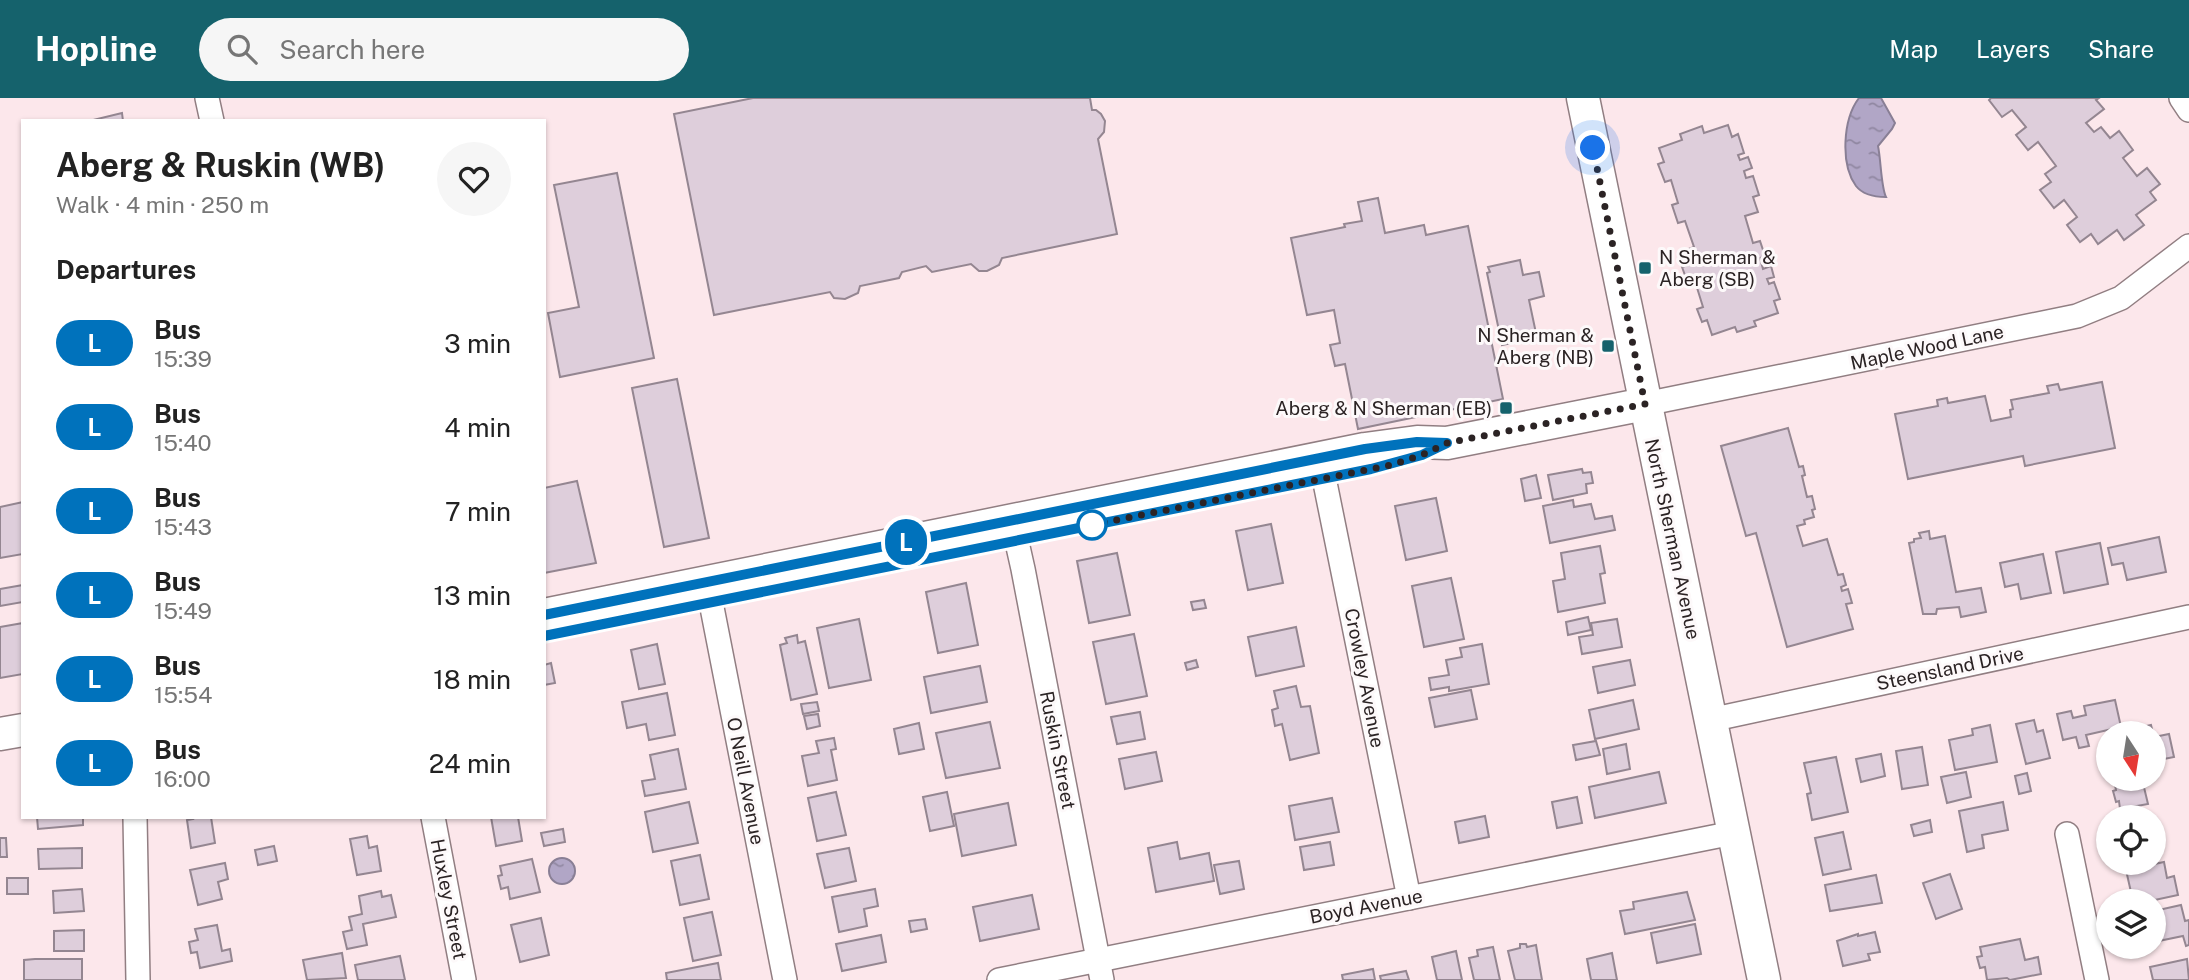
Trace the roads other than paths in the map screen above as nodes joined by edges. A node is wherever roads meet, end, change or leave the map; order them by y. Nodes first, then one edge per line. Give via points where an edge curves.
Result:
1 (207, 98) edge
2 (1583, 98) edge
3 (2180, 98) edge
4 (2189, 110) edge
5 (212, 119) edge
6 (2189, 246) edge
7 (1645, 404) junction
8 (1323, 469) junction
9 (1014, 530) junction
10 (709, 592) junction
11 (546, 615) edge
12 (2189, 617) edge
13 (546, 635) edge
14 (1710, 720) junction
15 (21, 730) edge
16 (0, 734) edge
17 (135, 819) edge
18 (433, 819) edge
19 (1733, 833) junction
20 (2067, 834) dead end
21 (1409, 898) junction
22 (1101, 970) edge
23 (138, 980) edge
24 (464, 980) edge
25 (785, 980) edge
26 (999, 980) edge
27 (1763, 980) edge
28 (2097, 980) edge

1 - 5 street
2 - 7 street, North Sherman Avenue
3 - 4 street
6 - 7 street, Maple Wood Lane via 2121,298 2077,316
7 - 8 street via 1447,443 1386,445
7 - 14 street, North Sherman Avenue
8 - 9 street
8 - 21 street, Crowley Avenue
9 - 10 street
9 - 22 street, Ruskin Street
10 - 11 street
10 - 13 street
10 - 25 street, O Neill Avenue
12 - 14 street, Steensland Drive
14 - 19 street, North Sherman Avenue
15 - 16 street
17 - 23 street
18 - 24 street, Huxley Street
19 - 21 street, Boyd Avenue
19 - 27 street, North Sherman Avenue
20 - 28 street
21 - 22 street, Boyd Avenue
22 - 26 street, Boyd Avenue

